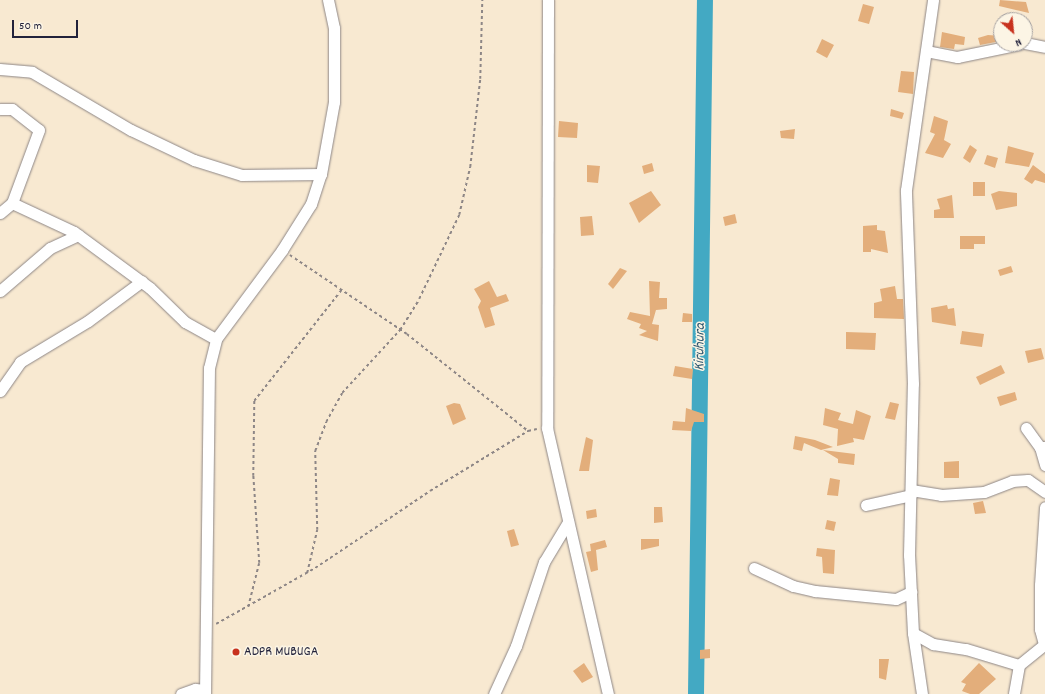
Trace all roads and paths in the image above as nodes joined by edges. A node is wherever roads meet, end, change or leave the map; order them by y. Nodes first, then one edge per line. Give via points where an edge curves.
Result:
1 (328, 0) edge
2 (482, 0) edge
3 (548, 0) edge
4 (934, 0) edge
5 (1033, 45) edge
6 (1045, 47) edge
7 (993, 50) edge
8 (926, 51) junction
9 (0, 69) edge
10 (0, 109) edge
11 (321, 174) junction
12 (12, 204) junction
13 (0, 213) edge
14 (78, 236) junction
15 (282, 250) junction
16 (142, 281) junction
17 (342, 289) junction
18 (0, 291) edge
19 (400, 330) junction
20 (216, 339) junction
21 (0, 391) edge
22 (547, 428) junction
23 (1026, 428) dead end
24 (528, 431) junction
25 (1042, 447) edge
26 (1045, 465) edge
27 (911, 492) junction
28 (1045, 492) edge
29 (866, 504) dead end
30 (1045, 506) edge
31 (568, 522) junction
32 (754, 568) dead end
33 (307, 573) junction
34 (911, 592) junction
35 (248, 607) junction
36 (206, 629) junction
37 (913, 633) junction
38 (1044, 644) edge
39 (1019, 666) junction
40 (205, 692) edge
41 (181, 694) edge
42 (494, 694) edge
43 (608, 694) edge
44 (922, 694) edge
45 (1014, 694) edge

1 - 11 street via 334,28 334,102
2 - 19 path via 480,78 470,167 458,214 419,299
3 - 22 street
4 - 8 street
5 - 6 street
7 - 8 street via 957,57
8 - 27 street via 906,190 913,384
9 - 11 street via 32,72 131,130 201,162 242,175
10 - 12 street via 12,109 39,130
11 - 15 street via 311,204
12 - 13 street
12 - 14 street
14 - 16 street
14 - 18 street via 50,248
15 - 17 path
15 - 20 street
16 - 20 street via 185,322
16 - 21 street via 88,321 20,362
17 - 19 path
17 - 35 path via 254,402 253,476 259,563
19 - 24 path
19 - 33 path via 342,393 326,422 315,451 317,530
20 - 36 street via 209,368
22 - 24 path
22 - 31 street
23 - 25 street
24 - 33 path
25 - 26 street
27 - 28 street via 941,495 984,492 1012,481 1028,480
27 - 29 street
27 - 34 street
30 - 38 street via 1040,584 1040,629
31 - 42 street via 544,562 516,646
31 - 43 street
32 - 34 street via 792,586 815,591 896,600
33 - 35 path
34 - 37 street
35 - 36 path
36 - 40 street
37 - 39 street via 933,644 966,649
37 - 44 street
38 - 39 street
39 - 45 street
40 - 41 street via 195,688

